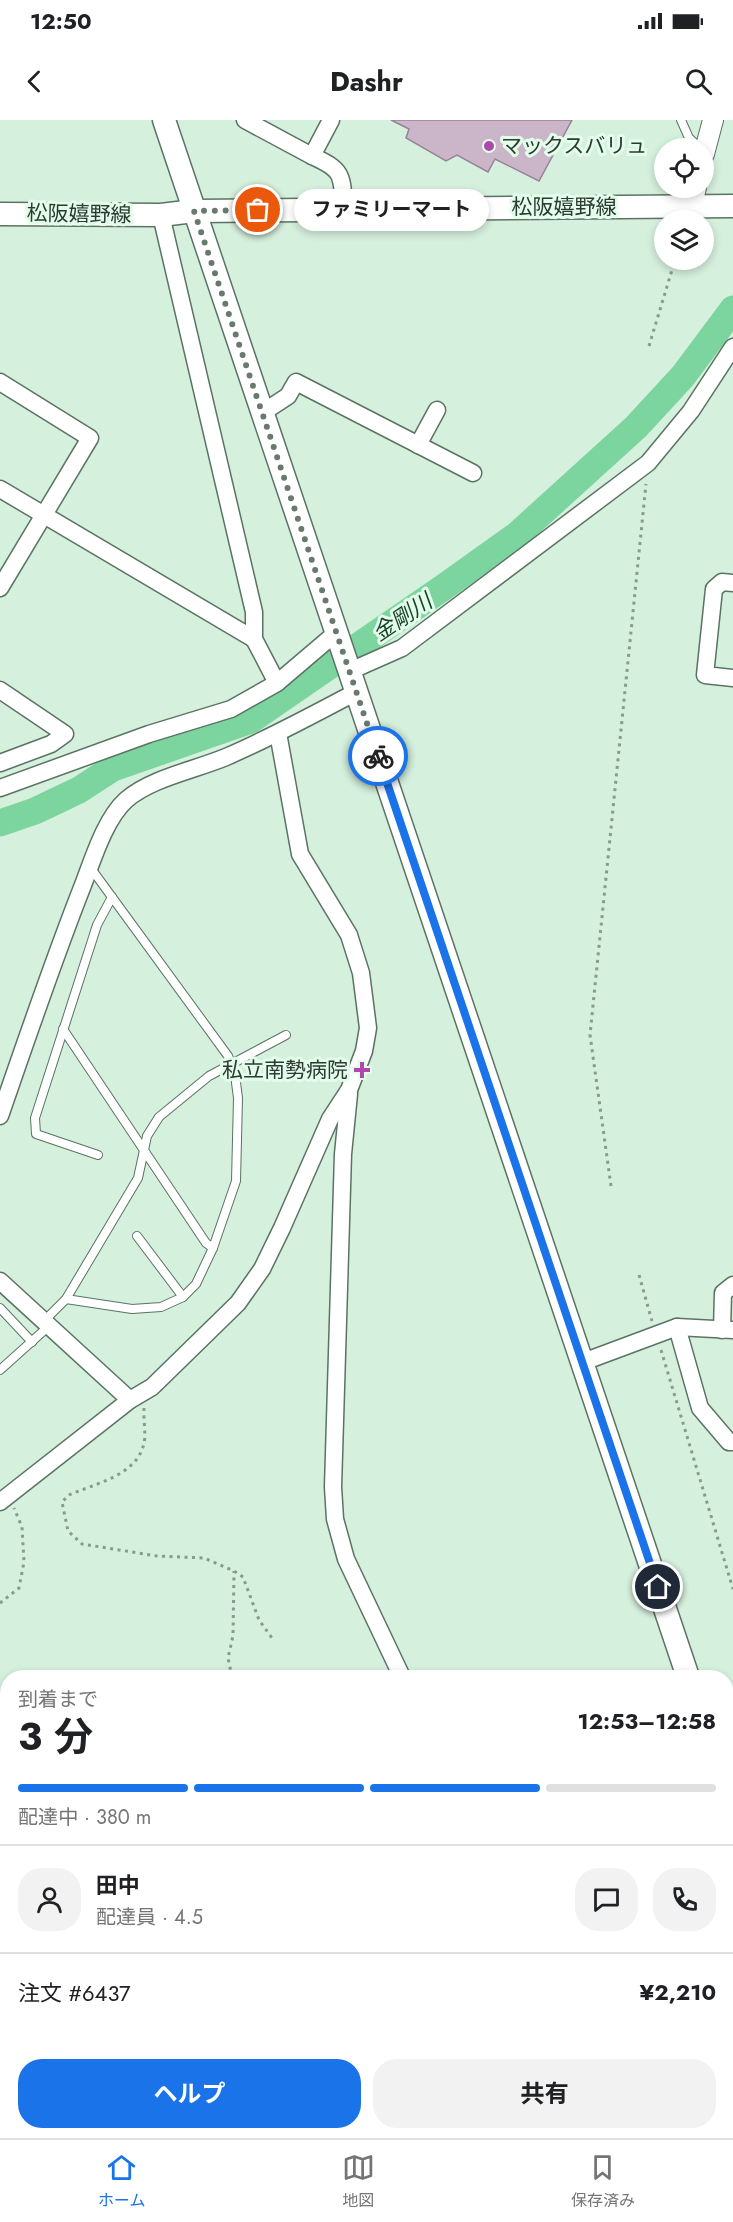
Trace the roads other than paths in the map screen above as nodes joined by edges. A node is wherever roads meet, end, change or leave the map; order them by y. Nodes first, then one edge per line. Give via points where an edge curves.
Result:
1 (164, 120) edge
2 (245, 120) edge
3 (331, 120) edge
4 (681, 120) edge
5 (713, 120) edge
6 (689, 138) edge
7 (708, 138) edge
8 (312, 156) junction
9 (665, 198) edge
10 (698, 198) edge
11 (733, 206) edge
12 (344, 209) junction
13 (194, 211) junction
14 (0, 214) edge
15 (161, 215) junction
16 (733, 347) edge
17 (0, 382) edge
18 (437, 410) dead end
19 (262, 413) junction
20 (418, 445) junction
21 (473, 473) dead end
22 (0, 489) edge
23 (44, 515) junction
24 (733, 584) edge
25 (0, 588) edge
26 (338, 636) junction
27 (254, 639) junction
28 (351, 676) junction
29 (733, 678) edge
30 (277, 683) junction
31 (0, 690) edge
32 (278, 733) junction
33 (0, 763) edge
34 (0, 788) edge
35 (90, 867) junction
36 (112, 897) junction
37 (63, 1029) junction
38 (286, 1035) dead end
39 (231, 1064) junction
40 (349, 1090) junction
41 (0, 1116) edge
42 (145, 1151) junction
43 (98, 1155) dead end
44 (137, 1236) dead end
45 (213, 1248) junction
46 (0, 1281) edge
47 (733, 1285) edge
48 (183, 1297) junction
49 (66, 1299) junction
50 (0, 1308) edge
51 (46, 1324) junction
52 (677, 1327) junction
53 (728, 1330) edge
54 (32, 1342) junction
55 (583, 1362) junction
56 (0, 1370) edge
57 (130, 1400) junction
58 (733, 1442) edge
59 (4, 1499) edge
60 (399, 1670) edge
61 (686, 1670) edge

1 - 13 main road
2 - 8 street
3 - 8 street
4 - 6 lane
5 - 7 street
8 - 12 street via 331,164 342,178
9 - 12 main road, 松阪嬉野線
10 - 11 main road, 松阪嬉野線
12 - 13 main road, 松阪嬉野線
13 - 15 main road, 松阪嬉野線
13 - 19 main road
14 - 15 main road, 松阪嬉野線
15 - 27 street via 254,612
16 - 28 street via 691,411 648,463 402,648
17 - 23 street via 90,438
18 - 20 street
19 - 20 street via 288,396 296,382
19 - 26 main road
20 - 21 street
22 - 23 street
23 - 25 street
23 - 27 street
24 - 29 street via 722,582 714,590 705,675
26 - 28 main road
26 - 30 street
27 - 30 street
28 - 32 street
28 - 55 main road
30 - 34 street via 231,709
31 - 33 street via 65,734 51,744
32 - 35 street via 142,789 125,801 111,818
32 - 40 street via 300,854 349,935 361,973 368,1028 364,1052
35 - 36 lane
35 - 41 street
36 - 37 lane via 97,925
36 - 39 lane
37 - 42 lane
37 - 43 lane via 35,1118 36,1134
38 - 39 lane
39 - 42 lane via 209,1076 159,1116 147,1136
39 - 45 lane via 238,1098 236,1181
40 - 57 street via 330,1119 262,1269 238,1303 152,1387
40 - 60 street via 343,1166 335,1519 346,1559
42 - 45 lane
42 - 49 lane via 138,1178
44 - 48 lane
45 - 48 lane via 196,1284
46 - 51 street
47 - 53 street via 723,1293
48 - 49 lane via 161,1307 132,1309
49 - 51 lane
50 - 54 lane
51 - 54 lane
51 - 57 street
52 - 53 street
52 - 55 street
52 - 58 street via 700,1408
54 - 56 lane
55 - 61 main road
57 - 59 street

